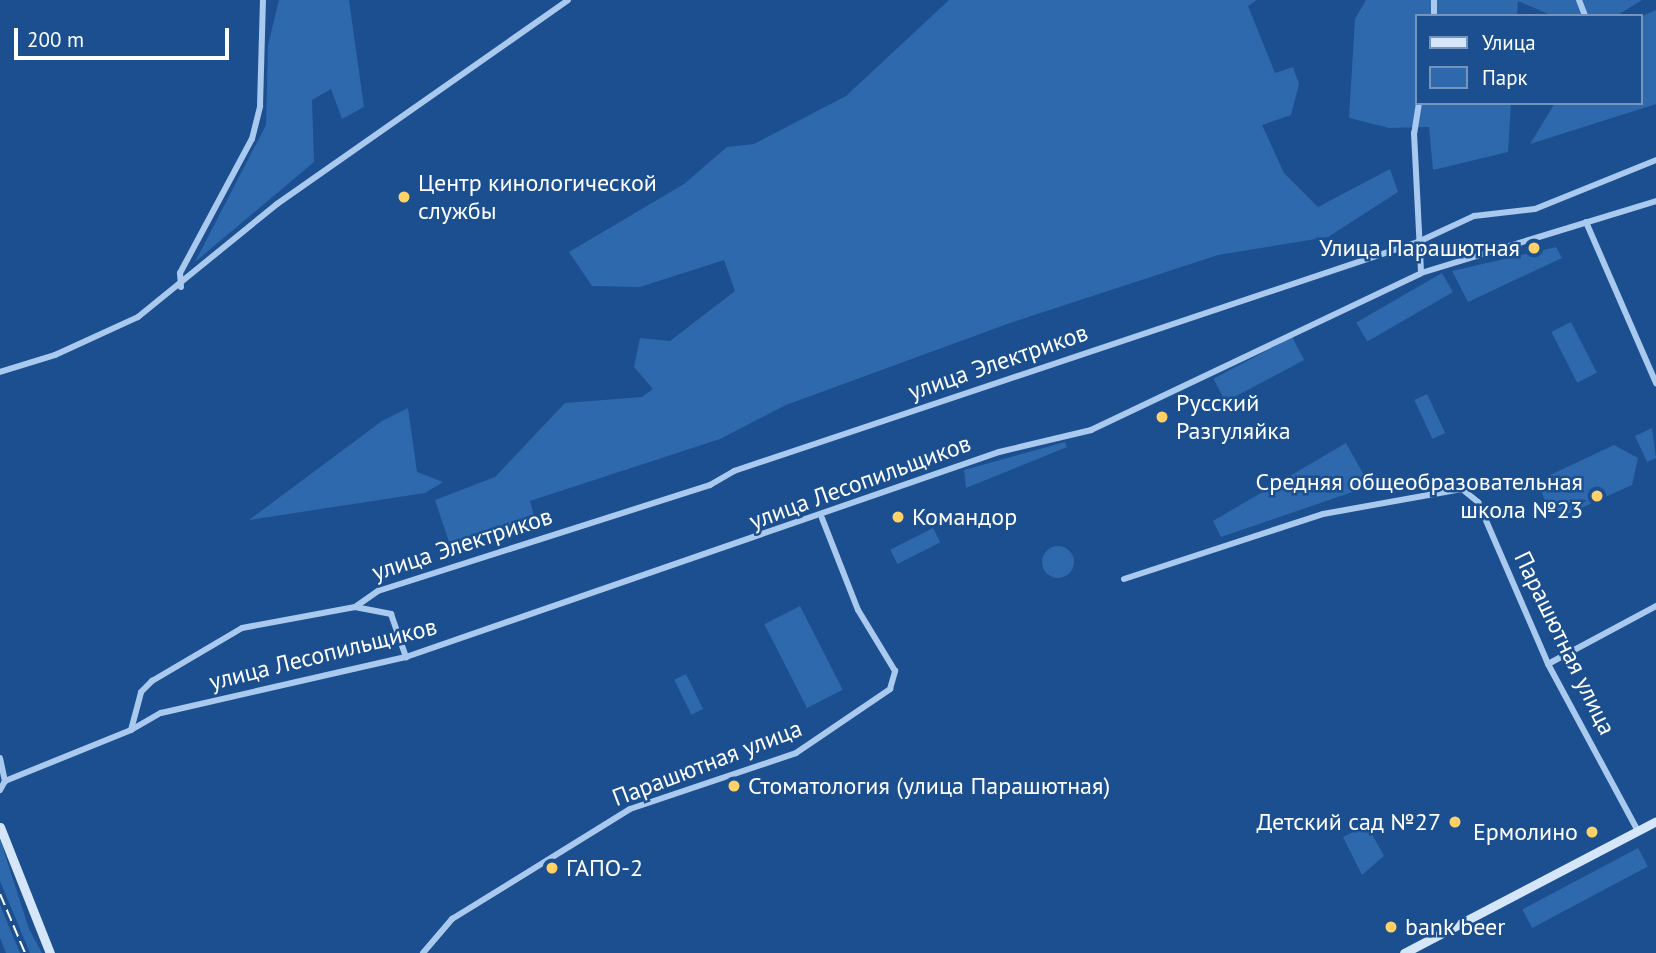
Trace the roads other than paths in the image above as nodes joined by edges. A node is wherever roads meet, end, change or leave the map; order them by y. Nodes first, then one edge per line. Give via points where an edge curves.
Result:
1 (263, 0) edge
2 (568, 0) edge
3 (1419, 105) edge
4 (1656, 160) edge
5 (1656, 201) edge
6 (1586, 222) junction
7 (1418, 242) junction
8 (1421, 273) junction
9 (181, 287) junction
10 (0, 372) edge
11 (1656, 383) edge
12 (822, 517) junction
13 (1124, 579) dead end
14 (1656, 606) edge
15 (355, 607) junction
16 (407, 657) junction
17 (1549, 664) junction
18 (131, 730) junction
19 (0, 758) edge
20 (5, 781) junction
21 (0, 790) edge
22 (1656, 821) edge
23 (0, 827) edge
24 (1638, 831) junction
25 (50, 953) edge
26 (423, 953) edge
27 (1404, 953) edge

1 - 9 street via 260,106 252,139 180,274
2 - 9 street via 278,204
3 - 7 street via 1414,133 1423,224
4 - 7 street, улица Электриков via 1535,209 1474,216
5 - 6 street, улица Лесопильщиков
6 - 8 street, улица Лесопильщиков
6 - 11 street
7 - 8 street
7 - 15 street, улица Электриков via 734,471 710,485 377,591
8 - 12 street, улица Лесопильщиков via 1278,336 1101,426 999,452
9 - 10 street via 87,342
12 - 16 street, улица Лесопильщиков
12 - 26 street, Парашютная улица via 858,610 896,673 879,699 796,753 630,809 452,919
13 - 17 street, Парашютная улица via 1323,514 1462,489 1478,502
14 - 17 street
15 - 16 street via 391,614
15 - 18 street via 233,632 152,681 141,692
16 - 18 street, улица Лесопильщиков via 161,713
17 - 24 street, Парашютная улица
18 - 20 street, улица Лесопильщиков
19 - 20 street
20 - 21 street
22 - 24 main road
23 - 25 main road
24 - 27 main road

